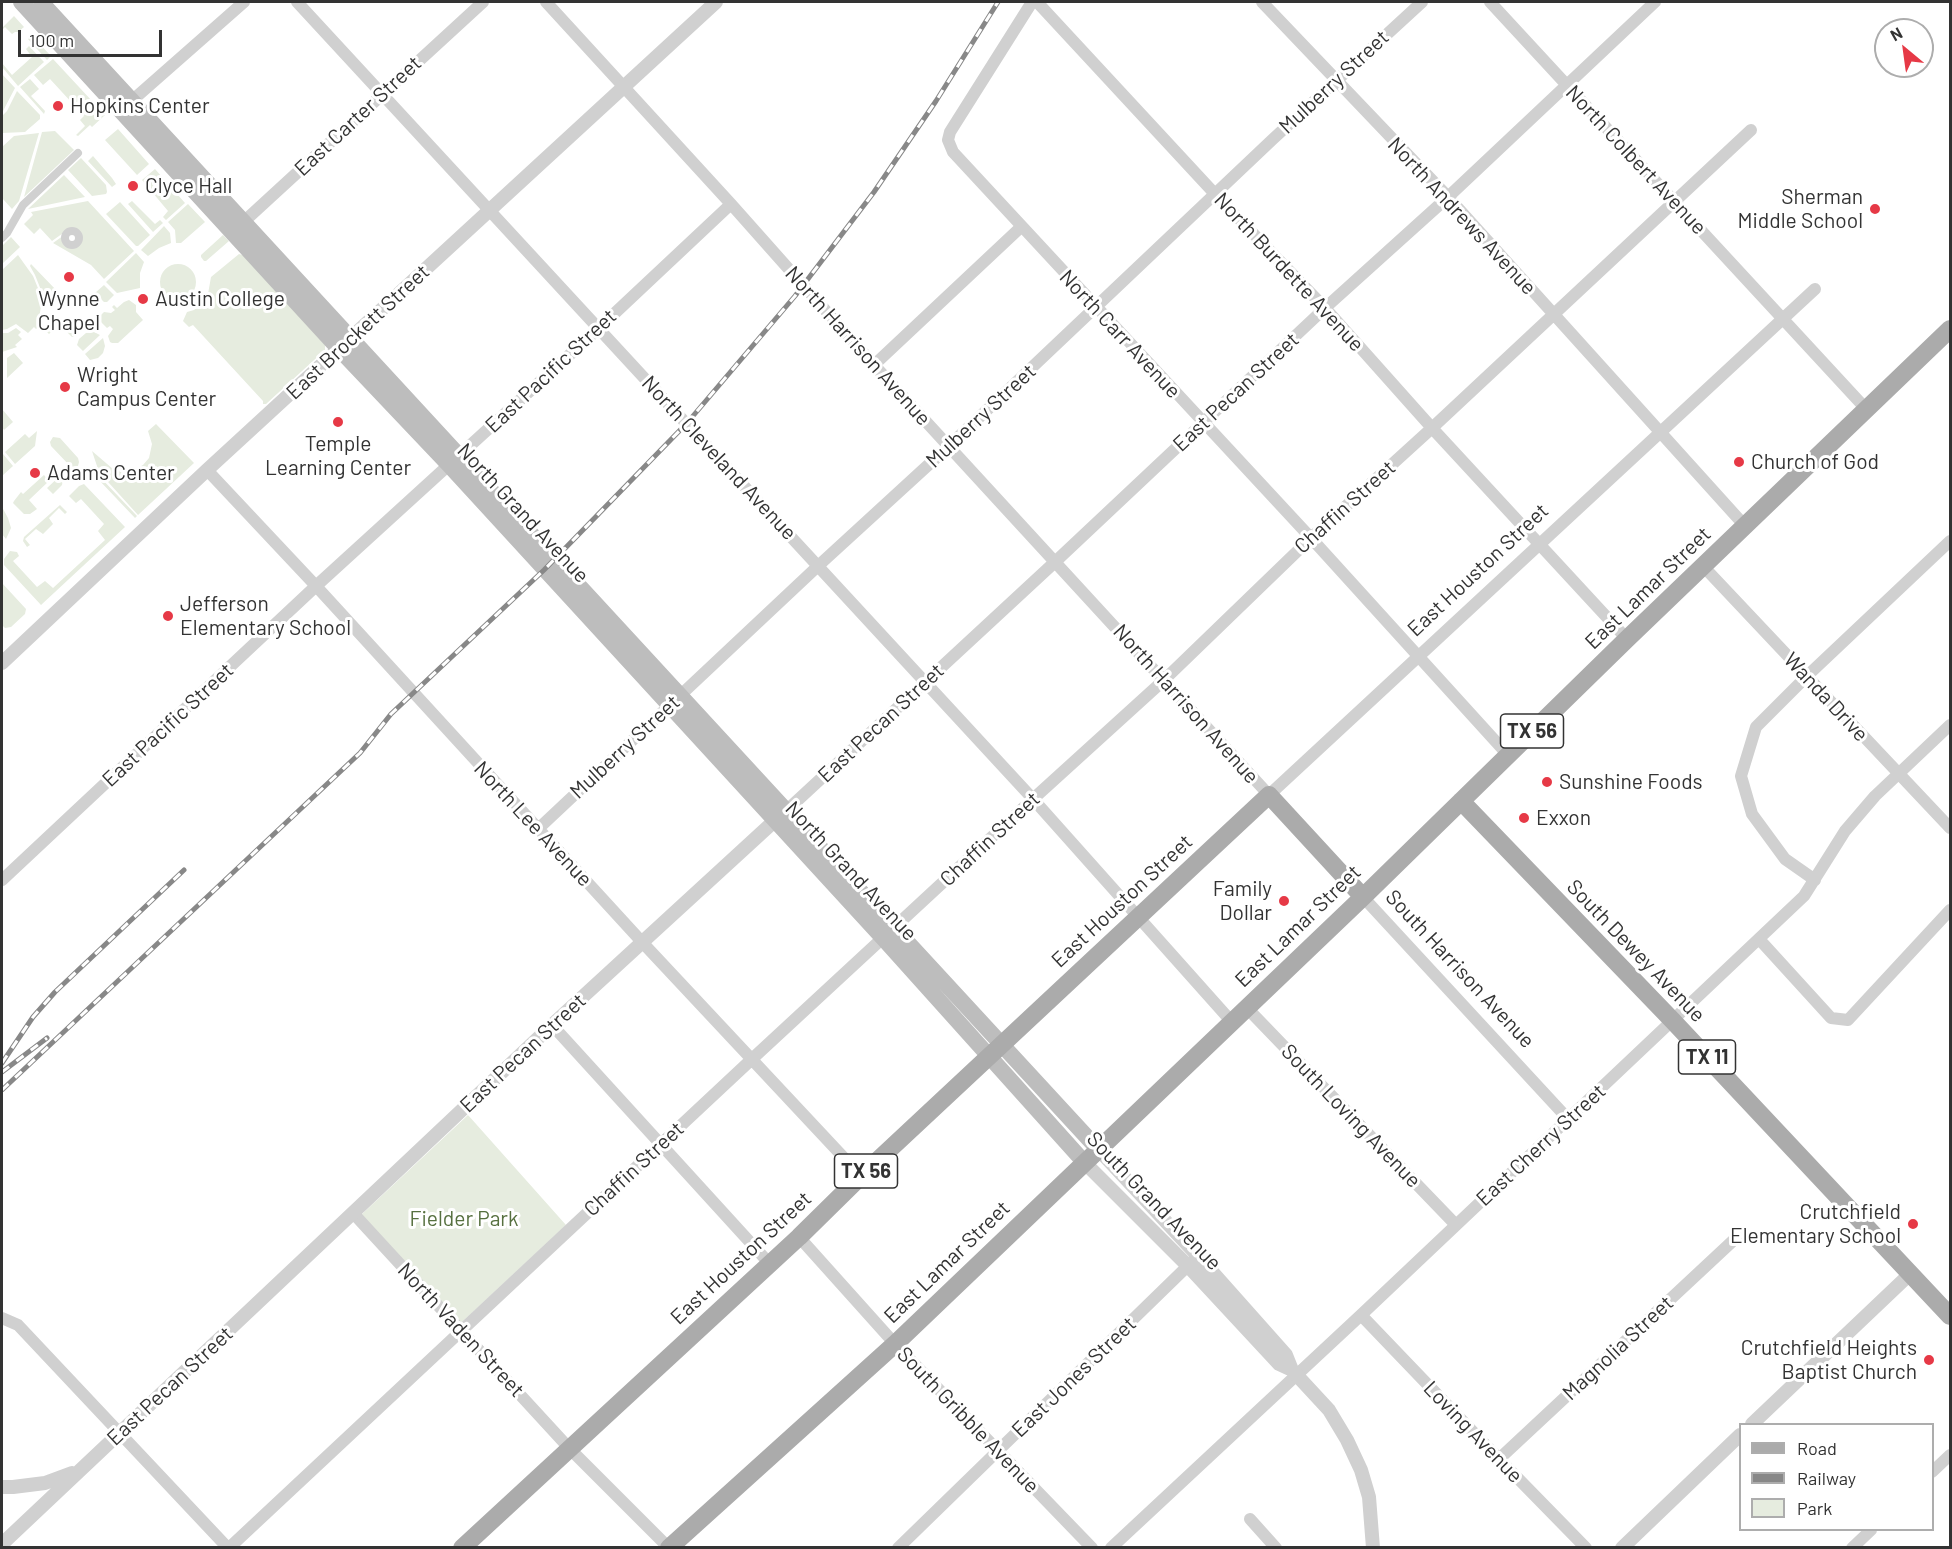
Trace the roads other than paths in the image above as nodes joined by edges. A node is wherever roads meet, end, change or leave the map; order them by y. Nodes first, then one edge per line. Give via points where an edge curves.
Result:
1 (21, 2) edge
2 (41, 2) edge
3 (244, 2) edge
4 (297, 2) edge
5 (483, 2) edge
6 (546, 2) edge
7 (716, 2) edge
8 (1032, 2) edge
9 (1037, 2) edge
10 (1262, 2) edge
11 (1422, 2) edge
12 (1490, 2) edge
13 (1655, 2) edge
14 (1336, 80) junction
15 (1566, 84) junction
16 (623, 86) junction
17 (383, 94) junction
18 (127, 105) junction
19 (1750, 130) dead end
20 (78, 153) dead end
21 (1215, 194) junction
22 (1448, 197) junction
23 (1673, 201) junction
24 (731, 204) junction
25 (491, 210) junction
26 (238, 227) junction
27 (1021, 227) junction
28 (2, 238) edge
29 (1815, 290) dead end
30 (1095, 307) junction
31 (1324, 308) junction
32 (1553, 315) junction
33 (1783, 318) junction
34 (599, 328) junction
35 (1950, 329) edge
36 (345, 345) junction
37 (874, 365) junction
38 (1867, 410) junction
39 (1203, 423) junction
40 (1432, 428) junction
41 (1659, 432) junction
42 (949, 446) junction
43 (454, 460) junction
44 (207, 470) junction
45 (1745, 526) junction
46 (1311, 538) junction
47 (1950, 541) edge
48 (1539, 544) junction
49 (1055, 562) junction
50 (818, 566) junction
51 (1703, 566) junction
52 (316, 586) junction
53 (1627, 639) junction
54 (1418, 657) junction
55 (2, 663) edge
56 (1807, 676) junction
57 (1164, 680) junction
58 (926, 682) junction
59 (674, 700) junction
60 (1950, 725) edge
61 (1508, 755) junction
62 (1899, 774) junction
63 (1269, 795) junction
64 (1033, 799) junction
65 (1461, 801) junction
66 (780, 816) junction
67 (538, 828) junction
68 (1950, 828) edge
69 (1395, 865) junction
70 (1336, 868) junction
71 (2, 880) edge
72 (1815, 880) junction
73 (1363, 897) junction
74 (1950, 910) edge
75 (1139, 916) junction
76 (889, 933) junction
77 (1759, 939) junction
78 (642, 942) junction
79 (1246, 1007) junction
80 (1673, 1021) junction
81 (1231, 1022) junction
82 (552, 1025) junction
83 (996, 1051) junction
84 (752, 1059) junction
85 (1569, 1120) junction
86 (661, 1144) junction
87 (1098, 1149) junction
88 (1084, 1162) junction
89 (1120, 1173) junction
90 (861, 1176) junction
91 (1107, 1186) junction
92 (353, 1213) junction
93 (1456, 1225) junction
94 (798, 1237) junction
95 (1737, 1237) dead end
96 (1193, 1261) junction
97 (769, 1263) junction
98 (1911, 1273) junction
99 (1362, 1315) junction
100 (1950, 1316) edge
101 (4, 1322) edge
102 (461, 1330) junction
103 (895, 1344) junction
104 (1294, 1372) junction
105 (1754, 1423) edge
106 (120, 1434) junction
107 (1739, 1436) edge
108 (569, 1448) junction
109 (997, 1452) junction
110 (1950, 1455) edge
111 (1499, 1459) junction
112 (80, 1470) junction
113 (1934, 1470) edge
114 (2, 1487) edge
115 (1250, 1519) dead end
116 (1870, 1531) edge
117 (5, 1542) edge
118 (229, 1548) edge
119 (462, 1548) edge
120 (669, 1548) edge
121 (898, 1548) edge
122 (1092, 1548) edge
123 (1111, 1548) edge
124 (1276, 1548) edge
125 (1373, 1548) edge
126 (1586, 1548) edge
127 (1622, 1548) edge
128 (1852, 1548) edge

1 - 18 main road, North Grand Avenue
2 - 18 main road, North Grand Avenue
3 - 18 street
4 - 17 street, North Cleveland Avenue
5 - 17 street, East Carter Street
6 - 16 street, North Harrison Avenue
7 - 16 street, East Brockett Street
8 - 27 street, North Carr Avenue via 948,140 953,152
9 - 21 street, North Burdette Avenue
10 - 14 street, North Andrews Avenue
11 - 14 street, Mulberry Street
12 - 15 street, North Colbert Avenue
13 - 15 street, East Pecan Street
14 - 21 street, Mulberry Street
14 - 22 street, North Andrews Avenue
15 - 22 street, East Pecan Street
15 - 23 street, North Colbert Avenue
16 - 24 street, North Harrison Avenue
16 - 25 street, East Brockett Street
17 - 25 street, North Cleveland Avenue
17 - 26 street, East Carter Street
18 - 26 main road, North Grand Avenue
19 - 23 street, Chaffin Street
20 - 28 street via 23,205
21 - 30 street, Mulberry Street
21 - 31 street, North Burdette Avenue
22 - 31 street, East Pecan Street
22 - 32 street, North Andrews Avenue
23 - 32 street, Chaffin Street
23 - 33 street, North Colbert Avenue
24 - 34 street, East Pacific Street
24 - 37 street, North Harrison Avenue
25 - 34 street, North Cleveland Avenue
25 - 36 street, East Brockett Street
26 - 36 main road, North Grand Avenue
27 - 30 street, North Carr Avenue
27 - 37 street
29 - 33 street, East Houston Street
30 - 39 street, North Carr Avenue
30 - 42 street, Mulberry Street
31 - 39 street, East Pecan Street
31 - 40 street, North Burdette Avenue
32 - 40 street, Chaffin Street
32 - 41 street, North Andrews Avenue
33 - 38 street, North Colbert Avenue
33 - 41 street, East Houston Street
34 - 43 street, East Pacific Street
34 - 50 street, North Cleveland Avenue
35 - 38 main road, East Lamar Street / TX 56
36 - 43 main road, North Grand Avenue
36 - 44 street, East Brockett Street
37 - 42 street, North Harrison Avenue
38 - 45 main road, East Lamar Street / TX 56
39 - 46 street, North Carr Avenue
39 - 49 street, East Pecan Street
40 - 46 street, Chaffin Street
40 - 48 street, North Burdette Avenue
41 - 45 street, North Andrews Avenue
41 - 48 street, East Houston Street
42 - 49 street, North Harrison Avenue
42 - 50 street, Mulberry Street
43 - 52 street, East Pacific Street
43 - 59 main road, North Grand Avenue
44 - 52 street, North Lee Avenue
44 - 55 street, East Brockett Street
45 - 51 main road, East Lamar Street / TX 56
46 - 54 street, North Carr Avenue
46 - 57 street, Chaffin Street
47 - 56 street
48 - 53 street, North Burdette Avenue
48 - 54 street, East Houston Street
49 - 57 street, North Harrison Avenue
49 - 58 street, East Pecan Street
50 - 58 street, North Cleveland Avenue
50 - 59 street, Mulberry Street
51 - 53 main road, East Lamar Street / TX 56
51 - 56 street, Wanda Drive
52 - 67 street, North Lee Avenue
52 - 71 street, East Pacific Street
53 - 61 main road, East Lamar Street / TX 56
54 - 61 street, North Carr Avenue
54 - 63 street, East Houston Street
56 - 62 street, Wanda Drive
56 - 72 street via 1756,727 1741,776 1752,814 1785,860
57 - 63 street, North Harrison Avenue
57 - 64 street, Chaffin Street
58 - 64 street, North Cleveland Avenue
58 - 66 street, East Pecan Street
59 - 66 main road, North Grand Avenue
59 - 67 street, Mulberry Street
60 - 62 street, East Cherry Street
61 - 65 main road, East Lamar Street / TX 56
62 - 68 street, Wanda Drive
62 - 72 street, East Cherry Street via 1845,831
63 - 70 main road, South Harrison Avenue
63 - 75 main road, East Houston Street / TX 56
64 - 75 street, North Cleveland Avenue
64 - 76 street, Chaffin Street
65 - 69 main road, East Lamar Street / TX 56
65 - 80 main road, South Dewey Avenue / TX 11
66 - 76 main road, North Grand Avenue
66 - 78 street, East Pecan Street
67 - 78 street, North Lee Avenue
69 - 70 main road via 1362,878
69 - 73 main road, East Lamar Street / TX 56
70 - 73 main road, South Harrison Avenue
72 - 77 street, East Cherry Street via 1804,896
73 - 79 main road, East Lamar Street / TX 56
73 - 85 street, South Harrison Avenue
74 - 77 street via 1848,1020 1831,1018
75 - 81 street, North Cleveland Avenue
75 - 83 main road, East Houston Street / TX 56
76 - 83 main road, North Grand Avenue
76 - 84 street, Chaffin Street
77 - 80 street, East Cherry Street
78 - 82 street, East Pecan Street
78 - 84 street, North Lee Avenue
79 - 81 main road, East Lamar Street / TX 56
79 - 93 street, South Loving Avenue
80 - 85 street, East Cherry Street
80 - 98 main road, South Dewey Avenue / TX 11
81 - 87 main road, East Lamar Street / TX 56
82 - 86 street
82 - 92 street, East Pecan Street
83 - 87 main road, South Grand Avenue
83 - 88 main road, South Grand Avenue
83 - 90 main road, East Houston Street / TX 56
84 - 86 street, Chaffin Street
84 - 90 street, North Lee Avenue
85 - 93 street, East Cherry Street
86 - 97 street
86 - 102 street, Chaffin Street
87 - 88 main road, East Lamar Street / TX 56
87 - 89 street, South Grand Avenue
88 - 91 street, South Grand Avenue
88 - 103 main road, East Lamar Street / TX 56
89 - 91 street
89 - 96 street, South Grand Avenue
90 - 94 main road, East Houston Street / TX 56
91 - 96 street, South Grand Avenue
92 - 102 street, North Vaden Street
92 - 106 street, East Pecan Street
93 - 99 street, East Cherry Street
94 - 97 main road, East Houston Street / TX 56
94 - 103 street, South Gribble Avenue
95 - 111 street, Magnolia Street
96 - 104 street, South Grand Avenue via 1286,1355
96 - 109 street, East Jones Street
97 - 108 main road, East Houston Street / TX 56
98 - 100 main road, South Dewey Avenue / TX 11
98 - 105 street
99 - 104 street, East Cherry Street
99 - 111 street, Loving Avenue
101 - 106 street via 18,1325
102 - 108 street, North Vaden Street
102 - 118 street, Chaffin Street
103 - 109 street, South Gribble Avenue
103 - 120 main road, East Lamar Street / TX 56
104 - 123 street, East Cherry Street
104 - 125 street, South Grand Avenue via 1329,1410 1361,1470 1369,1497
106 - 112 street, East Pecan Street
106 - 118 street
107 - 127 street
108 - 119 main road, East Houston Street / TX 56
108 - 120 street, North Vaden Street
109 - 121 street, East Jones Street
109 - 122 street, South Gribble Avenue
110 - 113 street
111 - 126 street, Loving Avenue
112 - 114 street via 45,1483
112 - 117 street, East Pecan Street
115 - 124 street
116 - 128 street

